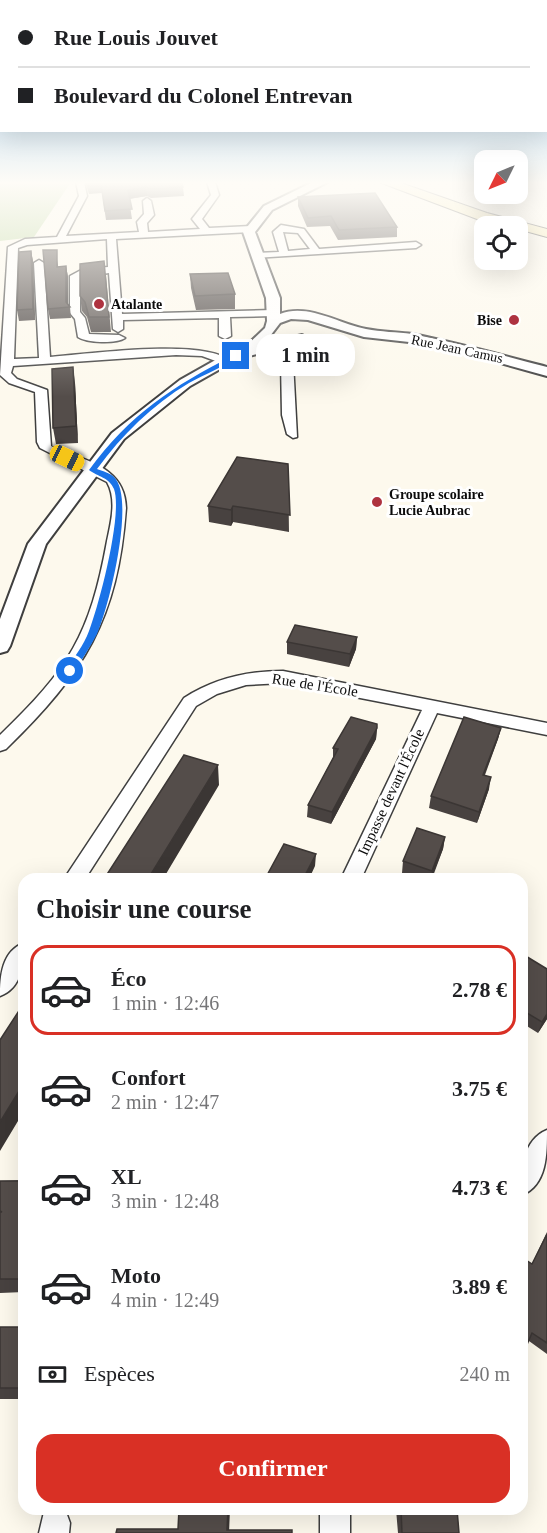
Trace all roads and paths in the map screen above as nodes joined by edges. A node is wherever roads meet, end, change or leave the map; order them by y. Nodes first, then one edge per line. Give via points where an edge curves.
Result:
1 (12, 254) edge
2 (112, 254) edge
3 (285, 254) joint
4 (300, 254) edge
5 (256, 256) joint
6 (39, 263) dead end
7 (112, 270) junction
8 (273, 298) junction
9 (224, 314) junction
10 (309, 316) junction
11 (117, 317) junction
12 (4, 321) edge
13 (273, 321) junction
14 (327, 329) junction
15 (225, 336) dead end
16 (119, 338) junction
17 (302, 339) junction
18 (270, 347) junction
19 (248, 352) junction
20 (146, 354) junction
21 (45, 361) junction
22 (224, 361) junction
23 (8, 363) junction
24 (547, 372) edge
25 (13, 381) junction
26 (0, 386) edge
27 (293, 434) dead end
28 (93, 470) junction
29 (0, 646) edge
30 (432, 706) junction
31 (547, 729) edge
32 (0, 745) edge
33 (78, 873) edge
34 (354, 873) edge
35 (18, 961) edge
36 (0, 987) edge
37 (547, 1143) edge
38 (528, 1173) edge
39 (335, 1515) edge
40 (335, 1533) edge

1 - 12 street
2 - 7 street
3 - 4 street
3 - 5 street
5 - 8 street
6 - 21 street
7 - 11 street
7 - 16 street via 75,276 75,313 84,337
8 - 10 street
8 - 13 street
9 - 11 street
9 - 13 street
9 - 15 street
10 - 13 street via 289,315
10 - 14 street
11 - 16 street
12 - 23 street
13 - 17 street via 285,338
13 - 19 street
14 - 17 street
14 - 24 street, Rue Jean Camus via 459,347
16 - 20 street via 132,342
17 - 18 street
18 - 19 street
18 - 27 street via 287,362 288,415
19 - 22 street
20 - 21 street
20 - 22 street via 204,353
21 - 23 street
22 - 28 street via 142,414 118,436
23 - 25 street via 5,374
25 - 26 street
25 - 28 street via 41,390 46,448
28 - 29 street via 37,544
28 - 32 street via 111,478 118,491 118,519 110,573 93,633 59,687
30 - 31 street, Rue de l'École
30 - 33 street, Rue de l'École via 283,677 254,678 208,689 190,702
30 - 34 street, Impasse devant l'École
35 - 36 street
37 - 38 street
39 - 40 street

